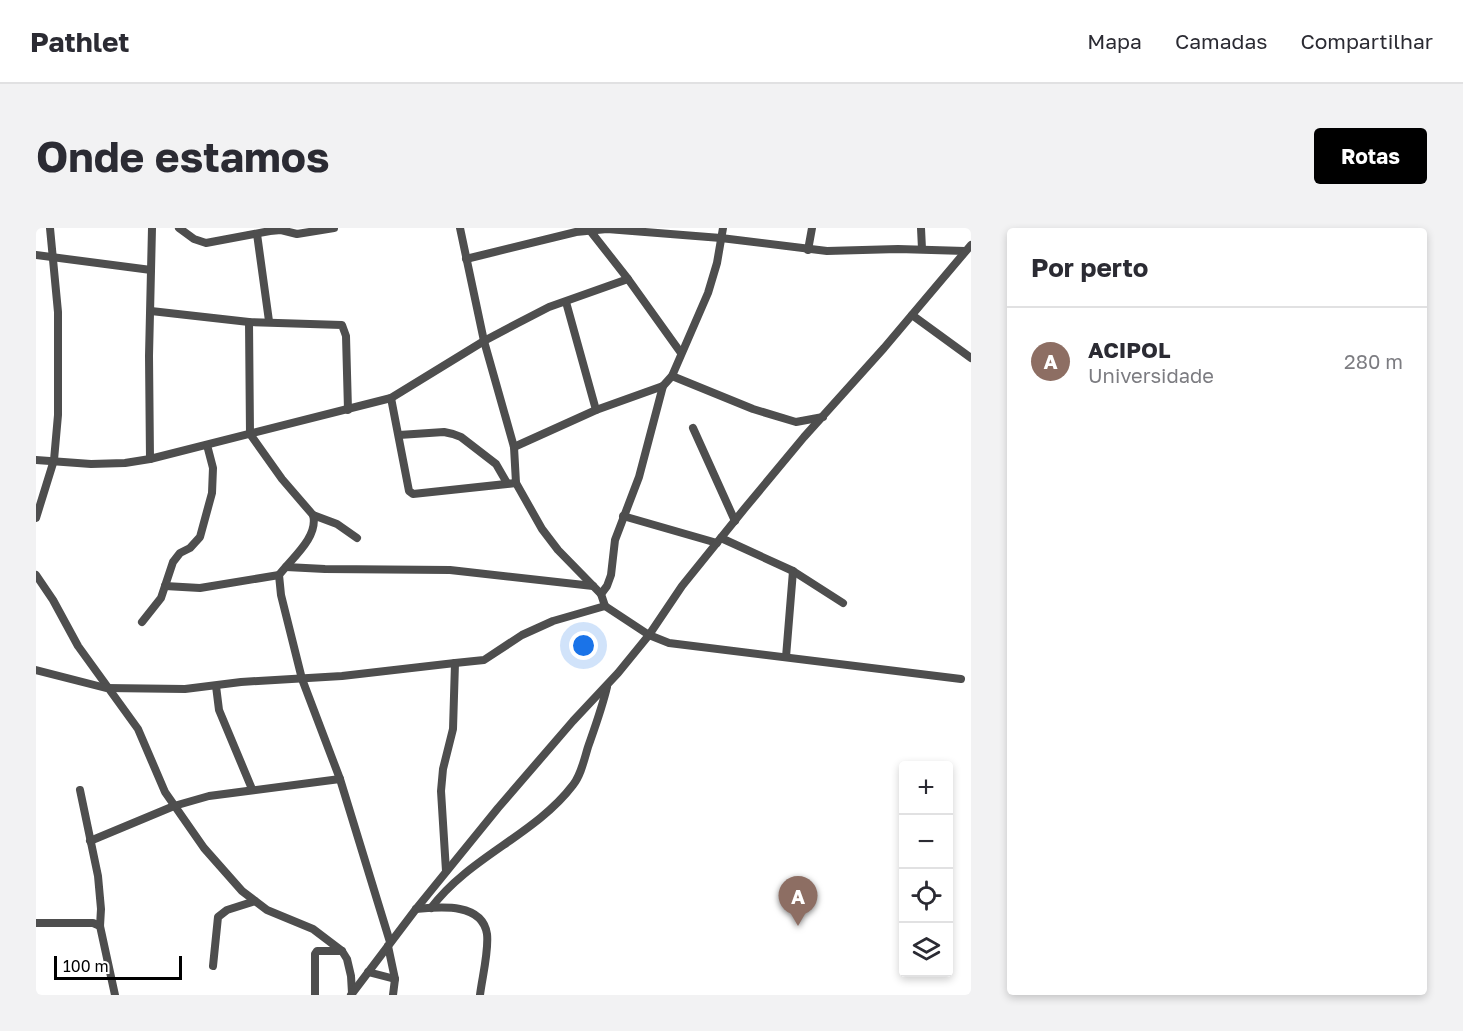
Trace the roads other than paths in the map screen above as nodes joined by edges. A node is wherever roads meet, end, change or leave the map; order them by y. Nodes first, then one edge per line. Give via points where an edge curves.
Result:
1 (50, 228) edge
2 (152, 228) edge
3 (179, 228) edge
4 (334, 228) edge
5 (460, 228) edge
6 (723, 228) edge
7 (813, 228) edge
8 (921, 228) edge
9 (281, 229) edge
10 (589, 229) edge
11 (257, 234) junction
12 (721, 238) junction
13 (968, 248) edge
14 (922, 249) junction
15 (808, 250) junction
16 (941, 251) junction
17 (36, 255) edge
18 (53, 256) junction
19 (466, 259) junction
20 (954, 265) junction
21 (151, 270) junction
22 (628, 279) junction
23 (566, 302) junction
24 (151, 310) junction
25 (912, 315) junction
26 (269, 321) junction
27 (249, 322) junction
28 (484, 341) junction
29 (681, 353) junction
30 (971, 358) edge
31 (672, 376) junction
32 (663, 386) junction
33 (392, 398) junction
34 (348, 410) junction
35 (596, 410) junction
36 (823, 417) junction
37 (796, 422) junction
38 (693, 428) dead end
39 (250, 434) junction
40 (399, 435) junction
41 (804, 437) junction
42 (207, 445) junction
43 (514, 447) junction
44 (150, 459) junction
45 (36, 460) edge
46 (54, 460) junction
47 (512, 483) junction
48 (312, 515) junction
49 (623, 516) junction
50 (36, 518) edge
51 (735, 522) junction
52 (357, 538) dead end
53 (719, 541) junction
54 (286, 567) junction
55 (793, 571) junction
56 (36, 575) edge
57 (279, 575) junction
58 (165, 586) junction
59 (593, 586) junction
60 (601, 594) junction
61 (843, 603) dead end
62 (605, 606) junction
63 (142, 622) dead end
64 (649, 635) junction
65 (786, 657) junction
66 (455, 663) junction
67 (36, 670) edge
68 (302, 679) junction
69 (961, 679) dead end
70 (607, 685) junction
71 (216, 686) junction
72 (106, 688) junction
73 (340, 779) junction
74 (252, 789) junction
75 (80, 790) dead end
76 (174, 806) junction
77 (90, 841) junction
78 (446, 871) junction
79 (255, 901) junction
80 (431, 908) junction
81 (416, 909) junction
82 (36, 923) edge
83 (100, 926) junction
84 (389, 944) junction
85 (342, 951) junction
86 (213, 966) dead end
87 (368, 972) junction
88 (395, 979) junction
89 (352, 994) edge
90 (115, 995) edge
91 (315, 995) edge
92 (393, 995) edge
93 (480, 995) edge

1 - 18 street
2 - 21 street
3 - 11 street via 206,243
4 - 9 street via 297,234
5 - 19 street
6 - 12 street
7 - 15 street
8 - 14 street
9 - 11 street
10 - 12 street
10 - 19 street
10 - 22 street
11 - 26 street
12 - 15 street
12 - 29 street via 708,293
13 - 16 street
13 - 20 street
14 - 15 street
14 - 16 street
16 - 20 street
17 - 18 street
18 - 21 street
18 - 46 street via 59,359
19 - 28 street
20 - 25 street
21 - 24 street
22 - 23 street
22 - 29 street
23 - 28 street
23 - 35 street
24 - 27 street
24 - 44 street
25 - 30 street
25 - 36 street
26 - 27 street
26 - 34 street via 342,326 346,336
27 - 39 street
28 - 33 street
28 - 43 street
29 - 31 street
31 - 32 street
31 - 37 street
32 - 35 street
32 - 49 street via 639,477
33 - 34 street
33 - 40 street
34 - 39 street
35 - 43 street
36 - 37 street
36 - 41 street
37 - 41 street
38 - 51 street
39 - 42 street
39 - 48 street
40 - 47 street via 444,432 461,437 496,464
40 - 47 street via 409,491 413,494
41 - 51 street
42 - 44 street
42 - 58 street via 213,468 206,518 200,537 172,562
43 - 47 street
44 - 46 street via 91,464
45 - 46 street
46 - 50 street
47 - 59 street via 558,550
48 - 52 street via 337,524
48 - 54 street via 312,532
49 - 53 street
49 - 60 street via 615,540 611,575
51 - 53 street
53 - 55 street
53 - 64 street
54 - 57 street
54 - 59 street via 450,570
55 - 61 street
55 - 65 street
56 - 72 street
57 - 58 street via 200,588
57 - 68 street
58 - 63 street via 161,598
59 - 60 street
60 - 62 street
62 - 64 street
62 - 66 street via 553,621 522,635 484,660
64 - 65 street via 677,645
64 - 70 street
65 - 69 street
66 - 68 street
66 - 78 street via 453,729 441,790
67 - 72 street
68 - 71 street
68 - 73 street
70 - 78 street via 537,761
70 - 80 street via 602,711 574,784 554,806 473,868
71 - 72 street
71 - 74 street via 219,710
72 - 76 street via 138,729
73 - 74 street
73 - 84 street
74 - 76 street
75 - 77 street
76 - 77 street
76 - 79 street via 204,848
77 - 83 street via 98,876
78 - 81 street
79 - 85 street via 313,929
79 - 86 street via 218,917
80 - 81 street
80 - 93 street via 472,912 483,925 487,934
81 - 84 street
82 - 83 street
83 - 90 street
84 - 87 street
84 - 88 street
85 - 89 street via 351,976
85 - 91 street via 315,954
87 - 88 street
87 - 89 street
88 - 92 street

